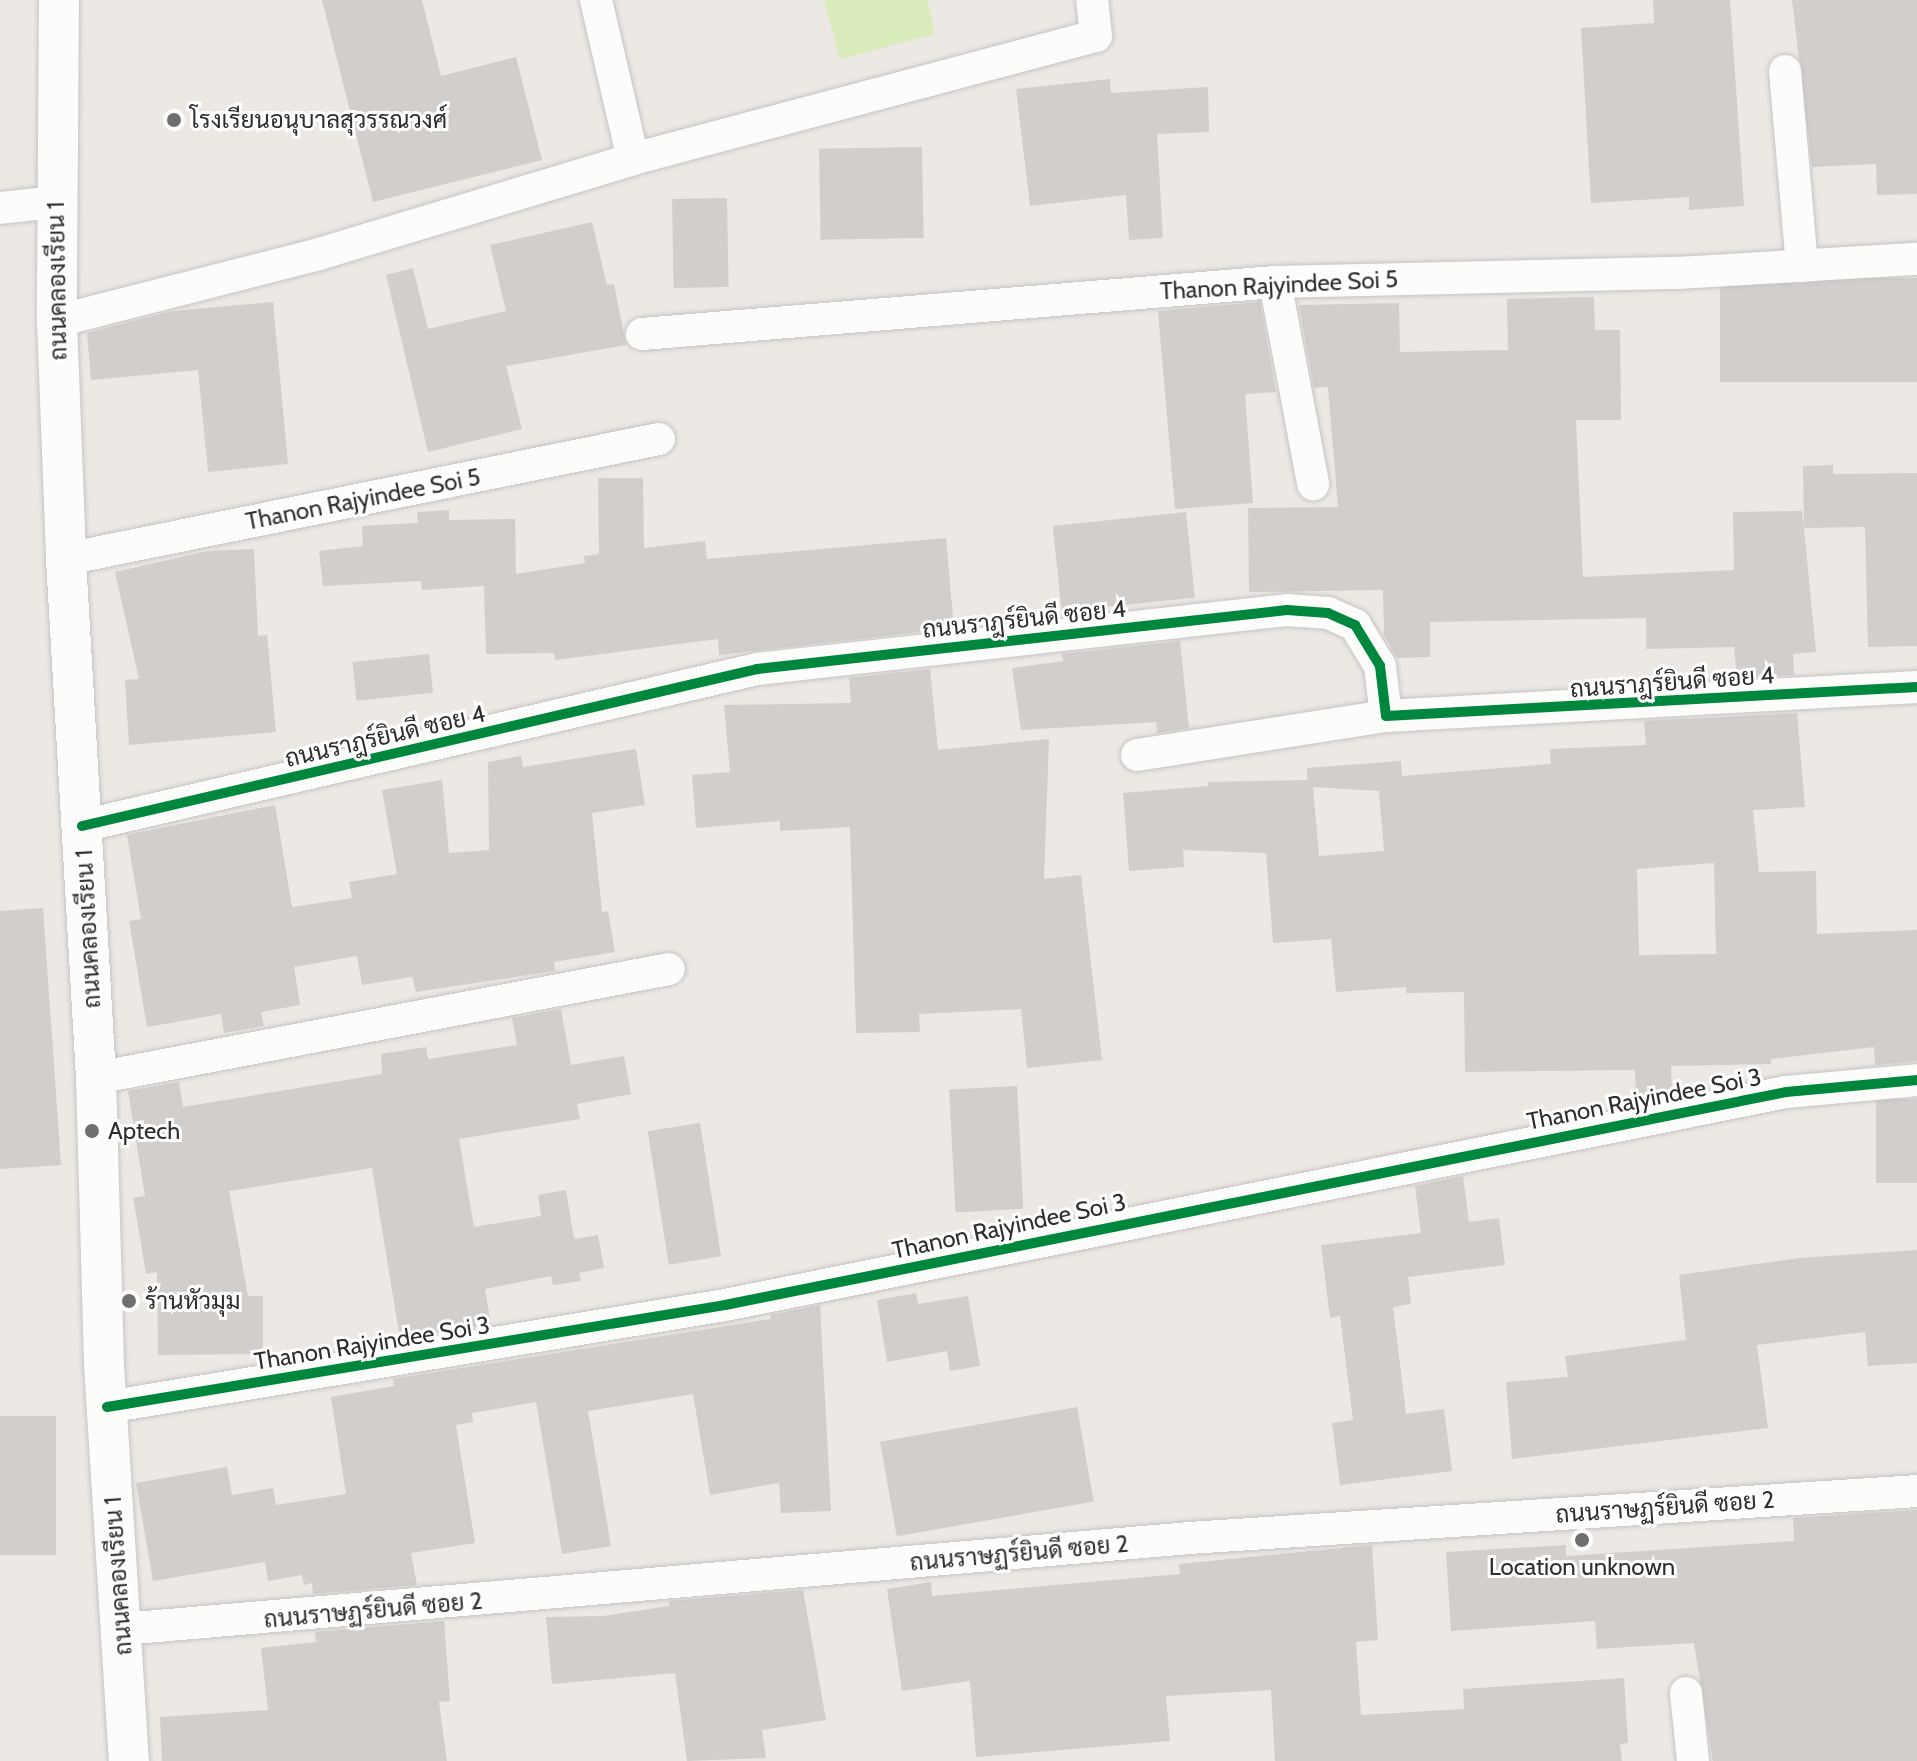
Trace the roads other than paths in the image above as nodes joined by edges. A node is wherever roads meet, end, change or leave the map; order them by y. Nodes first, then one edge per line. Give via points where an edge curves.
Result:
1 (59, 0) edge
2 (596, 0) edge
3 (1092, 0) edge
4 (1785, 71) dead end
5 (633, 159) junction
6 (56, 202) junction
7 (0, 208) edge
8 (1917, 259) edge
9 (1802, 266) junction
10 (1275, 282) junction
11 (57, 321) junction
12 (642, 334) dead end
13 (659, 439) dead end
14 (1313, 484) dead end
15 (66, 559) junction
16 (1917, 687) edge
17 (1386, 716) junction
18 (1137, 755) dead end
19 (82, 826) junction
20 (669, 969) dead end
21 (96, 1078) junction
22 (1917, 1080) edge
23 (107, 1407) junction
24 (1917, 1491) edge
25 (122, 1629) junction
26 (1686, 1693) dead end
27 (129, 1761) edge
28 (1693, 1761) edge

1 - 6 street, ถนนคลองเรียน 1
2 - 5 street
3 - 5 street via 1096,36
4 - 9 street
5 - 11 street via 319,254
6 - 7 street
6 - 11 street, ถนนคลองเรียน 1
8 - 9 street, Thanon Rajyindee Soi 5
9 - 10 street, Thanon Rajyindee Soi 5
10 - 12 street, Thanon Rajyindee Soi 5
10 - 14 street
11 - 15 street, ถนนคลองเรียน 1
13 - 15 street, Thanon Rajyindee Soi 5
15 - 19 street, ถนนคลองเรียน 1
16 - 17 street, ถนนราฎร์ยินดี ซอย 4
17 - 18 street
17 - 19 street, ถนนราฎร์ยินดี ซอย 4 via 1380,666 1355,625 1328,613 1287,610 757,669
19 - 21 street, ถนนคลองเรียน 1
20 - 21 street
21 - 23 street, ถนนคลองเรียน 1
22 - 23 street, Thanon Rajyindee Soi 3 via 1786,1092 725,1305
23 - 25 street, ถนนคลองเรียน 1
24 - 25 street, ถนนราษฏร์ยินดี ซอย 2 via 1189,1538
25 - 27 street, ถนนคลองเรียน 1
26 - 28 street

